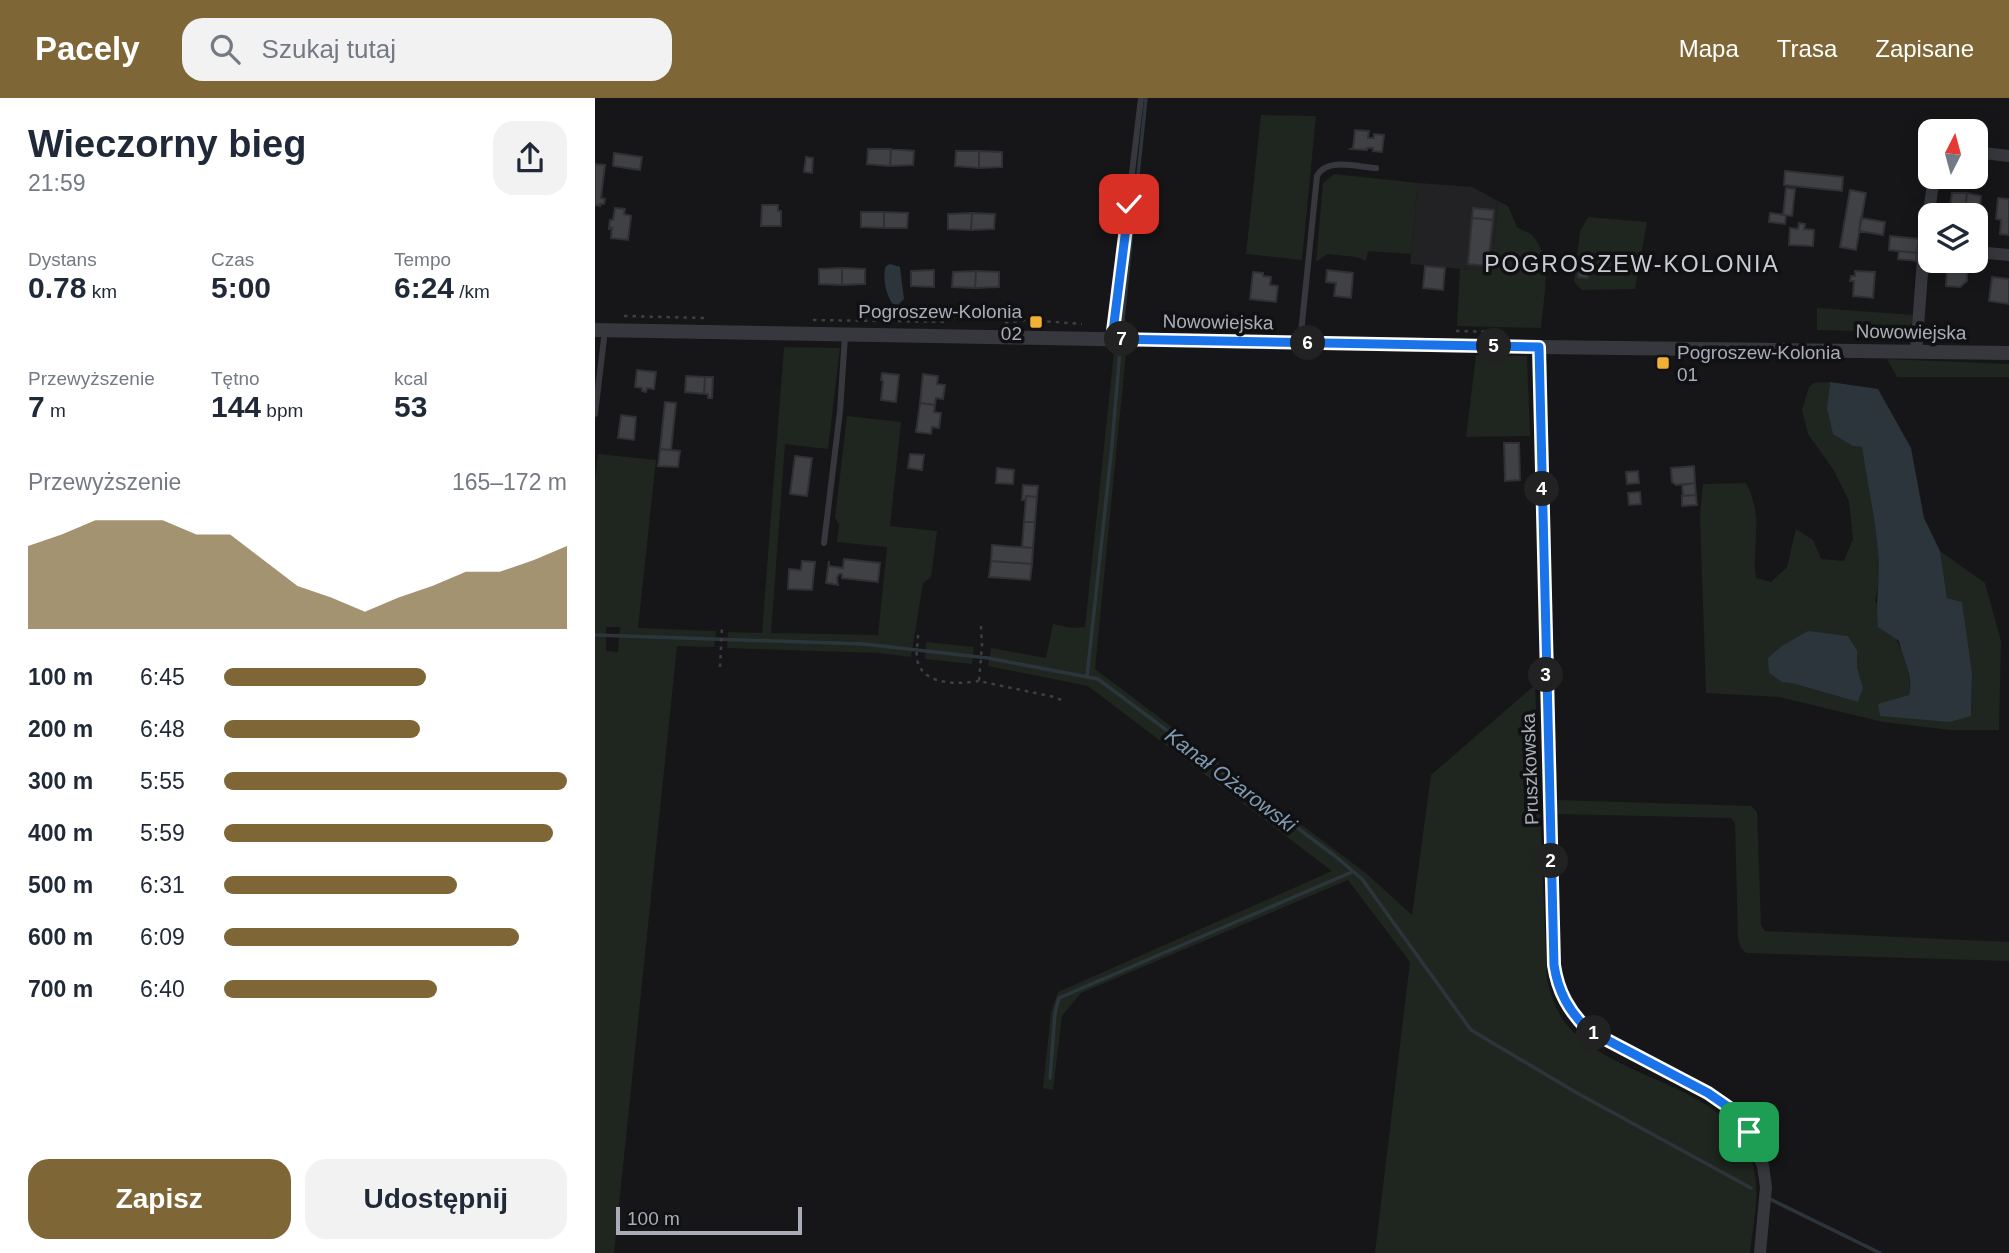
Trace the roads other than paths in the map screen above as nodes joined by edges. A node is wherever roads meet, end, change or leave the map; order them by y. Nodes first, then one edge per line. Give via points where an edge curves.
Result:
1 (1141, 98) edge
2 (1988, 153) edge
3 (2009, 156) edge
4 (1375, 168) dead end
5 (1988, 253) edge
6 (2009, 255) edge
7 (1924, 273) edge
8 (600, 330) edge
9 (845, 334) junction
10 (1112, 339) junction
11 (1300, 343) junction
12 (1539, 347) junction
13 (1916, 352) junction
14 (2009, 353) edge
15 (595, 414) edge
16 (824, 543) dead end
17 (1760, 1253) edge

1 - 10 lane
2 - 3 street
4 - 11 lane via 1329,165 1317,176
5 - 6 street
7 - 13 street
8 - 9 street, Nowowiejska
8 - 15 lane
9 - 10 street, Nowowiejska
9 - 16 lane
10 - 11 street, Nowowiejska
11 - 12 street, Nowowiejska
12 - 13 street, Nowowiejska
12 - 17 street, Pruszkowska via 1557,984 1574,1016 1588,1030 1708,1093 1742,1120 1758,1150 1766,1187
13 - 14 street, Nowowiejska

